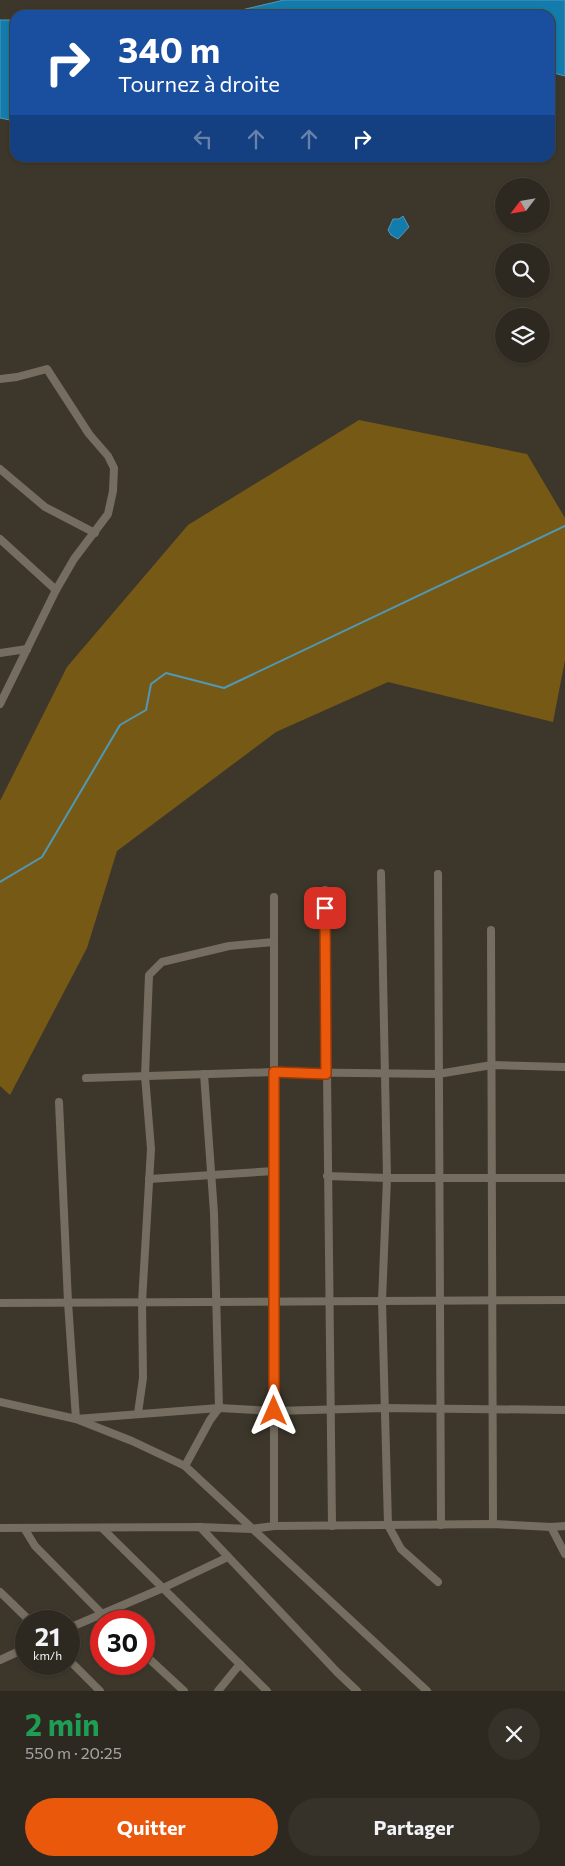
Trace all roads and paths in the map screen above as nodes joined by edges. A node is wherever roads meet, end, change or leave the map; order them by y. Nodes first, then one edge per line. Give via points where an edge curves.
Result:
1 (0, 379) edge
2 (0, 469) edge
3 (95, 533) junction
4 (0, 539) edge
5 (56, 590) junction
6 (27, 649) junction
7 (0, 653) edge
8 (0, 704) edge
9 (381, 873) dead end
10 (438, 874) dead end
11 (324, 890) dead end
12 (274, 897) dead end
13 (491, 930) dead end
14 (274, 942) junction
15 (492, 1066) junction
16 (565, 1068) edge
17 (274, 1072) junction
18 (204, 1074) junction
19 (326, 1074) junction
20 (384, 1074) junction
21 (438, 1074) junction
22 (145, 1076) junction
23 (86, 1078) dead end
24 (59, 1102) dead end
25 (274, 1171) junction
26 (210, 1175) junction
27 (327, 1176) junction
28 (386, 1178) junction
29 (439, 1178) junction
30 (493, 1178) junction
31 (565, 1178) edge
32 (149, 1179) junction
33 (440, 1300) junction
34 (494, 1300) junction
35 (565, 1300) edge
36 (274, 1301) junction
37 (329, 1301) junction
38 (382, 1301) junction
39 (68, 1302) junction
40 (142, 1302) junction
41 (216, 1302) junction
42 (0, 1303) edge
43 (0, 1402) edge
44 (219, 1408) junction
45 (384, 1408) junction
46 (439, 1409) junction
47 (494, 1409) junction
48 (330, 1410) junction
49 (565, 1410) edge
50 (274, 1411) junction
51 (138, 1414) junction
52 (76, 1419) junction
53 (185, 1466) junction
54 (493, 1524) junction
55 (388, 1525) junction
56 (441, 1525) junction
57 (274, 1526) junction
58 (332, 1526) junction
59 (565, 1526) edge
60 (200, 1527) junction
61 (551, 1527) junction
62 (0, 1528) edge
63 (24, 1528) junction
64 (102, 1528) junction
65 (251, 1529) junction
66 (565, 1554) edge
67 (228, 1557) junction
68 (438, 1582) dead end
69 (163, 1588) junction
70 (0, 1592) edge
71 (19, 1610) edge
72 (97, 1610) edge
73 (111, 1610) edge
74 (15, 1653) edge
75 (0, 1660) edge
76 (155, 1664) edge
77 (240, 1664) junction
78 (80, 1671) edge
79 (100, 1691) edge
80 (184, 1691) edge
81 (218, 1691) edge
82 (267, 1691) edge
83 (357, 1691) edge
84 (427, 1691) edge

1 - 3 street via 48,369 89,434 108,456 114,468 113,491 108,514
2 - 3 street via 45,507
3 - 5 street via 74,559
4 - 5 street
5 - 6 street
6 - 7 street
6 - 8 street
9 - 20 street
10 - 21 street
11 - 19 street
12 - 14 street
13 - 15 street
14 - 17 street
14 - 22 street via 229,946 162,962 149,975
15 - 16 street
15 - 21 street
15 - 30 street
17 - 18 street
17 - 19 street
17 - 25 street
18 - 22 street
18 - 26 street
19 - 20 street
19 - 27 street
20 - 21 street
20 - 28 street
21 - 29 street
22 - 23 street
22 - 32 street via 152,1149
24 - 39 street
25 - 26 street
25 - 36 street
26 - 32 street
26 - 41 street
27 - 28 street
27 - 37 street
28 - 29 street
28 - 38 street
29 - 30 street
29 - 33 street
30 - 31 street
30 - 34 street
32 - 40 street
33 - 34 street
33 - 38 street
33 - 46 street
34 - 35 street
34 - 47 street
36 - 37 street
36 - 41 street
36 - 50 street
37 - 38 street
37 - 48 street
38 - 45 street
39 - 40 street
39 - 42 street
39 - 52 street
40 - 41 street
40 - 51 street via 144,1378
41 - 44 street
43 - 52 street
44 - 50 street
44 - 51 street
44 - 53 street
45 - 46 street
45 - 48 street
45 - 55 street
46 - 47 street
46 - 56 street
47 - 49 street
47 - 54 street
48 - 50 street
48 - 58 street
50 - 57 street
51 - 52 street
52 - 53 street via 132,1440
53 - 65 street
54 - 56 street
54 - 61 street
55 - 56 street
55 - 58 street
55 - 68 street via 401,1549
57 - 58 street
57 - 65 street
59 - 61 street
60 - 64 street
60 - 65 street
60 - 67 street
61 - 66 street
62 - 63 street
63 - 64 street
63 - 72 street via 35,1546
64 - 69 street
65 - 84 street
67 - 69 street
67 - 83 street
69 - 73 street
69 - 77 street
70 - 71 street
74 - 75 street
76 - 80 street
77 - 81 street
77 - 82 street
78 - 79 street

